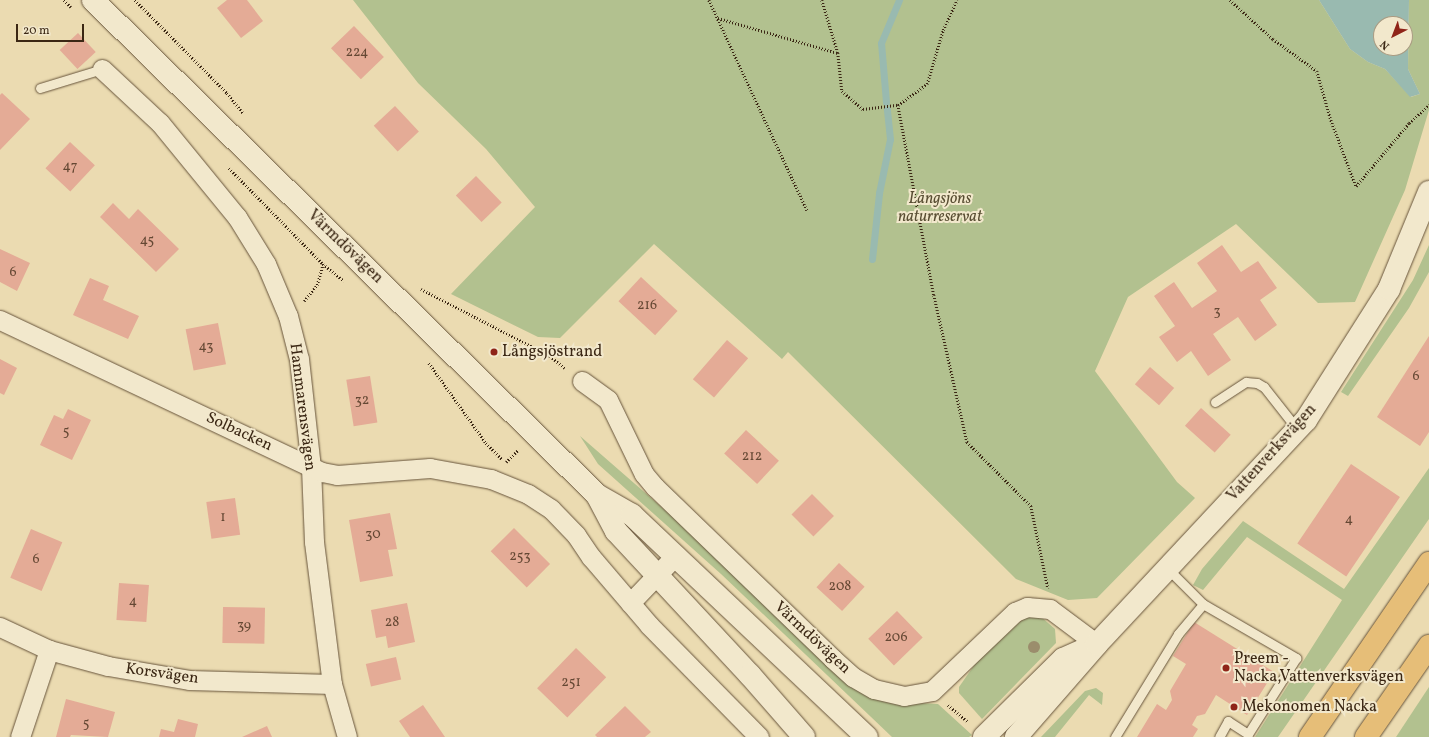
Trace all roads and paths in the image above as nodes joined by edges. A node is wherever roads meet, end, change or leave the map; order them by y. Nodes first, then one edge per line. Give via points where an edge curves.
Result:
1 (93, 0) edge
2 (135, 0) edge
3 (709, 0) edge
4 (822, 0) edge
5 (957, 0) edge
6 (1230, 0) edge
7 (717, 18) junction
8 (838, 53) junction
9 (102, 69) joint
10 (40, 88) dead end
11 (898, 105) junction
12 (1429, 105) edge
13 (245, 116) dead end
14 (226, 164) dead end
15 (1429, 192) edge
16 (807, 210) dead end
17 (323, 264) junction
18 (346, 283) dead end
19 (416, 285) dead end
20 (288, 316) junction
21 (0, 320) edge
22 (426, 357) dead end
23 (582, 381) joint
24 (1215, 402) dead end
25 (1297, 429) junction
26 (505, 463) dead end
27 (311, 467) junction
28 (597, 495) junction
29 (676, 555) junction
30 (1429, 563) edge
31 (1166, 568) junction
32 (657, 576) junction
33 (1050, 596) dead end
34 (630, 603) junction
35 (1203, 604) junction
36 (0, 627) edge
37 (1097, 644) junction
38 (1429, 646) edge
39 (49, 650) junction
40 (332, 684) junction
41 (932, 691) junction
42 (978, 732) edge
43 (20, 737) edge
44 (348, 737) edge
45 (759, 737) edge
46 (804, 737) edge
47 (867, 737) edge
48 (1016, 737) edge
49 (1115, 737) edge
50 (1218, 737) edge
51 (1310, 737) edge
52 (1366, 737) edge

1 - 28 main road, Värmdövägen
2 - 13 path via 227,93
3 - 7 path
4 - 8 path
5 - 11 path via 943,30 927,84
6 - 12 path via 1317,72 1331,120 1356,186 1409,123
7 - 8 path
7 - 16 path
8 - 11 path via 842,91 863,109
9 - 10 lane
9 - 20 street, Hammarensvägen via 160,123 237,217 266,264
11 - 33 path via 934,295 967,442 1032,506
14 - 17 path
15 - 25 main road, Vattenverksvägen via 1390,289 1332,381
17 - 18 path
17 - 20 path via 317,285
19 - 23 path via 550,356
20 - 27 street, Hammarensvägen via 299,359
21 - 27 street, Solbacken
22 - 26 path via 434,374
23 - 41 street, Värmdövägen via 608,400 644,474 655,487 853,677 891,695 919,695
24 - 25 lane via 1246,382 1257,383 1264,387
25 - 31 main road, Vattenverksvägen
27 - 34 street, Solbacken via 337,475 430,468 510,485 551,509 576,535
27 - 40 street, Hammarensvägen via 314,542
28 - 29 main road, Värmdövägen via 632,515
28 - 32 main road, Värmdövägen via 616,531
29 - 32 street
29 - 47 main road, Värmdövägen
30 - 51 highway
31 - 35 lane
31 - 37 main road, Vattenverksvägen
32 - 34 street
32 - 46 main road, Värmdövägen
34 - 45 street
35 - 49 lane via 1178,634
35 - 50 lane via 1296,658 1248,734 1228,721
36 - 39 street, Korsvägen
37 - 41 street, Värmdövägen via 1050,609 1027,607 1015,612 945,682
37 - 42 main road, Vattenverksvägen via 1062,659
37 - 48 main road, Vattenverksvägen
38 - 52 highway
39 - 40 street, Korsvägen via 108,666 190,680
39 - 43 street
40 - 44 street, Hammarensvägen
41 - 42 path

